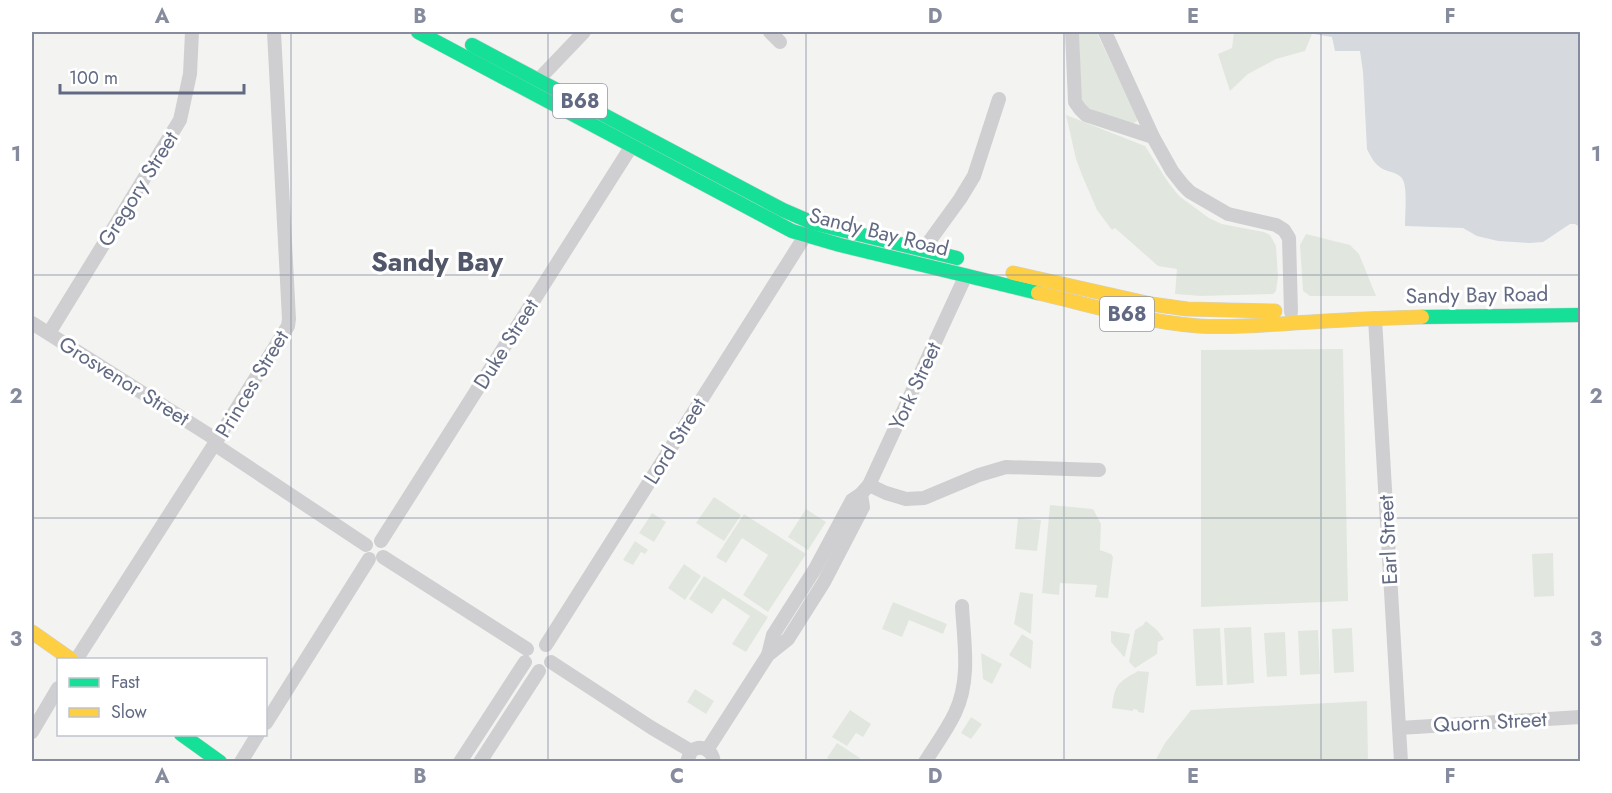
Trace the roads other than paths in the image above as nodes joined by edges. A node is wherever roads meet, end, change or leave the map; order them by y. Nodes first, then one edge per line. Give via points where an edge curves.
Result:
1 (192, 32) edge
2 (274, 32) edge
3 (418, 32) edge
4 (584, 32) edge
5 (770, 32) edge
6 (1071, 32) edge
7 (1105, 32) edge
8 (464, 40) dead end
9 (780, 42) dead end
10 (509, 64) junction
11 (506, 79) junction
12 (539, 79) junction
13 (532, 93) junction
14 (999, 99) dead end
15 (639, 134) junction
16 (1153, 137) junction
17 (631, 147) junction
18 (813, 223) junction
19 (805, 236) junction
20 (923, 250) junction
21 (968, 268) junction
22 (1001, 270) dead end
23 (1581, 315) edge
24 (1292, 318) junction
25 (1375, 318) junction
26 (32, 323) edge
27 (49, 333) junction
28 (216, 442) junction
29 (1099, 470) dead end
30 (865, 490) junction
31 (381, 541) junction
32 (366, 545) junction
33 (376, 558) junction
34 (962, 606) dead end
35 (32, 632) edge
36 (546, 645) junction
37 (526, 656) junction
38 (71, 658) edge
39 (75, 658) edge
40 (551, 662) junction
41 (539, 671) junction
42 (57, 690) edge
43 (1581, 717) edge
44 (267, 722) edge
45 (1399, 728) junction
46 (32, 732) edge
47 (182, 736) edge
48 (257, 736) edge
49 (689, 756) edge
50 (711, 756) edge
51 (462, 757) edge
52 (220, 762) edge
53 (241, 762) edge
54 (479, 762) edge
55 (925, 762) edge
56 (1401, 762) edge

1 - 27 street, Gregory Street via 190,74 180,120
2 - 28 street, Princes Street via 289,319 285,332
3 - 11 main road, Sandy Bay Road / B68
4 - 12 street
5 - 9 street
6 - 16 street via 1075,102 1080,109 1086,115
7 - 16 street
8 - 10 main road, Sandy Bay Road / B68
10 - 11 main road
10 - 12 main road, Sandy Bay Road / B68
11 - 13 main road, Sandy Bay Road / B68
12 - 13 main road
12 - 15 main road, Sandy Bay Road / B68
13 - 17 main road, Sandy Bay Road / B68
14 - 20 street via 974,176
15 - 17 main road
15 - 18 main road, Sandy Bay Road / B68
16 - 24 street via 1172,171 1190,192 1227,214 1284,230 1289,238
17 - 19 main road, Sandy Bay Road / B68
17 - 31 street, Duke Street
18 - 19 main road
18 - 20 main road, Sandy Bay Road / B68
19 - 21 main road, Sandy Bay Road / B68
19 - 36 street, Lord Street
20 - 21 main road, Sandy Bay Road / B68
21 - 24 main road, Sandy Bay Road / B68 via 1122,313 1179,324 1202,326
21 - 30 street, York Street
22 - 24 main road, Sandy Bay Road / B68 via 1186,309
23 - 25 main road, Sandy Bay Road / B68
24 - 25 main road, Sandy Bay Road / B68
25 - 45 street, Earl Street
26 - 27 street, Grosvenor Street
27 - 28 street, Grosvenor Street
28 - 32 street, Grosvenor Street
28 - 39 street, Princes Street
29 - 30 street via 1006,467 924,498 906,499
30 - 50 street, York Street via 863,507 824,582 788,639 768,656
31 - 32 street
31 - 33 street via 386,550
32 - 33 street via 364,551
33 - 37 street
33 - 44 street
34 - 55 street via 964,684 955,713
35 - 38 main road
36 - 37 street via 533,644
36 - 40 street via 552,654
37 - 41 street via 531,669
37 - 51 street
40 - 41 street
40 - 49 street
41 - 54 street
42 - 46 street
43 - 45 street, Quorn Street
45 - 56 street, Earl Street
47 - 52 main road
48 - 53 street
49 - 50 street via 699,748
51 - 54 street

